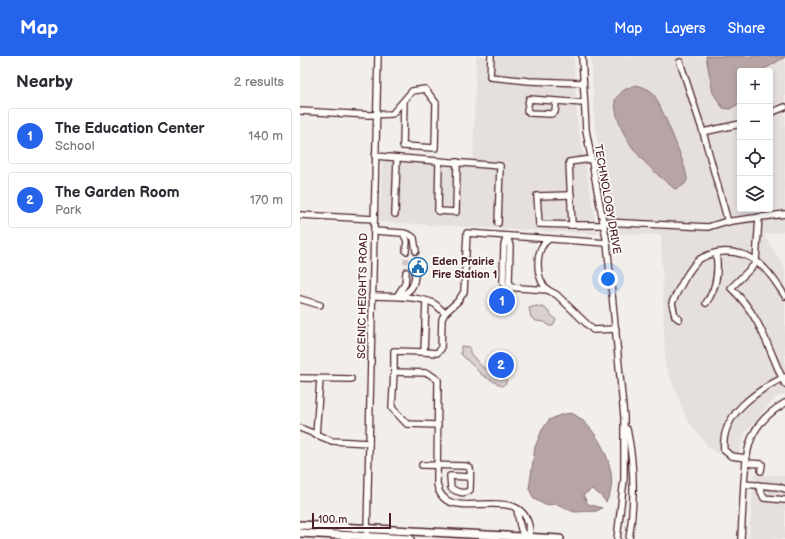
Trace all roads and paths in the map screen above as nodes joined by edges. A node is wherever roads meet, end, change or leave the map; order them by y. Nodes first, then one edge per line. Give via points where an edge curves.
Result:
1 (378, 56) edge
2 (491, 56) edge
3 (582, 56) edge
4 (680, 62) dead end
5 (583, 83) junction
6 (404, 101) junction
7 (556, 101) junction
8 (584, 103) junction
9 (785, 107) edge
10 (300, 111) edge
11 (773, 112) edge
12 (392, 114) junction
13 (376, 115) junction
14 (404, 118) junction
15 (737, 125) edge
16 (703, 132) junction
17 (375, 156) junction
18 (397, 158) junction
19 (591, 159) junction
20 (439, 161) junction
21 (457, 162) junction
22 (571, 195) junction
23 (395, 214) dead end
24 (785, 214) edge
25 (300, 216) edge
26 (758, 217) junction
27 (374, 219) junction
28 (728, 222) junction
29 (498, 223) dead end
30 (604, 224) junction
31 (572, 225) junction
32 (374, 231) junction
33 (403, 233) junction
34 (507, 236) junction
35 (550, 239) junction
36 (607, 243) junction
37 (406, 251) tunnel mouth
38 (416, 251) tunnel mouth
39 (716, 254) junction
40 (756, 262) junction
41 (406, 272) tunnel mouth
42 (415, 272) tunnel mouth
43 (548, 290) junction
44 (372, 296) junction
45 (397, 296) junction
46 (785, 296) edge
47 (300, 299) edge
48 (426, 301) junction
49 (706, 303) dead end
50 (320, 305) dead end
51 (445, 313) junction
52 (679, 320) dead end
53 (616, 329) junction
54 (424, 352) junction
55 (394, 372) junction
56 (300, 378) edge
57 (320, 379) junction
58 (351, 379) dead end
59 (784, 380) edge
60 (785, 403) edge
61 (624, 417) junction
62 (438, 425) junction
63 (300, 428) edge
64 (316, 435) junction
65 (369, 443) junction
66 (746, 460) junction
67 (422, 465) dead end
68 (437, 465) junction
69 (761, 471) dead end
70 (470, 477) dead end
71 (744, 484) junction
72 (758, 485) junction
73 (785, 489) edge
74 (785, 500) edge
75 (517, 510) junction
76 (300, 525) edge
77 (368, 528) junction
78 (300, 533) edge
79 (366, 538) edge
80 (525, 538) edge
81 (410, 539) edge
82 (560, 539) edge
83 (617, 539) edge
84 (630, 539) edge
85 (741, 539) edge

1 - 13 street, SCENIC HEIGHTS ROAD
2 - 5 street via 490,77
3 - 5 street, TECHNOLOGY DRIVE
4 - 16 street
5 - 8 street, TECHNOLOGY DRIVE
6 - 12 street
6 - 14 street
6 - 14 street via 412,91 418,89 425,89 434,98 435,148 403,146
7 - 7 street via 529,99 527,111 530,114 551,114 555,112
7 - 8 street
8 - 19 street, TECHNOLOGY DRIVE
9 - 11 street
10 - 13 street
12 - 13 street
12 - 14 street
13 - 17 street, SCENIC HEIGHTS ROAD
15 - 16 street
16 - 28 street
17 - 18 street
17 - 27 street, SCENIC HEIGHTS ROAD
18 - 20 street
18 - 23 street
19 - 22 street via 569,162
19 - 30 street, TECHNOLOGY DRIVE
20 - 21 street
20 - 21 street via 438,211 456,212
21 - 29 street via 500,166
22 - 31 street
22 - 31 street via 537,196 539,224
24 - 26 street
25 - 27 street
26 - 28 street
26 - 40 street
27 - 32 street, SCENIC HEIGHTS ROAD
28 - 30 street via 708,227
30 - 31 street
30 - 36 street, TECHNOLOGY DRIVE
32 - 33 street
32 - 44 street, SCENIC HEIGHTS ROAD
33 - 37 street via 407,241
33 - 38 street via 414,238
34 - 35 street
34 - 43 street via 504,245 505,288
34 - 51 street via 467,233 464,292
35 - 36 street
35 - 43 street via 542,244 540,252 539,278
36 - 53 street, TECHNOLOGY DRIVE
39 - 40 street via 736,252
39 - 49 street via 718,280
39 - 52 street via 700,260 675,295 672,303
40 - 46 street via 765,269
40 - 59 street via 731,288 745,301 754,315
41 - 45 street via 405,284
42 - 45 street via 414,285 410,291
43 - 53 street via 557,295 593,330
44 - 45 street
44 - 65 street, SCENIC HEIGHTS ROAD
45 - 48 street
47 - 50 street
48 - 51 street
48 - 54 street
51 - 54 street via 442,319 442,348 437,353
53 - 61 street, TECHNOLOGY DRIVE
54 - 55 street via 394,351
55 - 62 street via 392,408 407,424
55 - 62 street via 428,373 436,376 439,384
56 - 57 street
57 - 58 street
57 - 64 street
59 - 66 street via 762,388 740,407 730,424 724,438 724,450 731,456
60 - 66 street via 756,428 746,451
61 - 83 street, TECHNOLOGY DRIVE via 624,479
61 - 84 street, TECHNOLOGY DRIVE via 635,480
62 - 68 street
63 - 64 street
64 - 65 street via 332,441
65 - 77 street, SCENIC HEIGHTS ROAD
66 - 69 street via 762,464
66 - 71 street
67 - 68 street
68 - 70 street via 466,466 470,468
68 - 75 street via 438,489 448,502 457,505 499,503
71 - 72 street
71 - 85 street
72 - 73 street
72 - 74 street via 764,498
75 - 80 street via 520,531
75 - 80 street via 528,522 530,531
76 - 77 main road
77 - 79 street, SCENIC HEIGHTS ROAD
77 - 80 main road
78 - 79 main road
79 - 81 main road
80 - 82 main road

